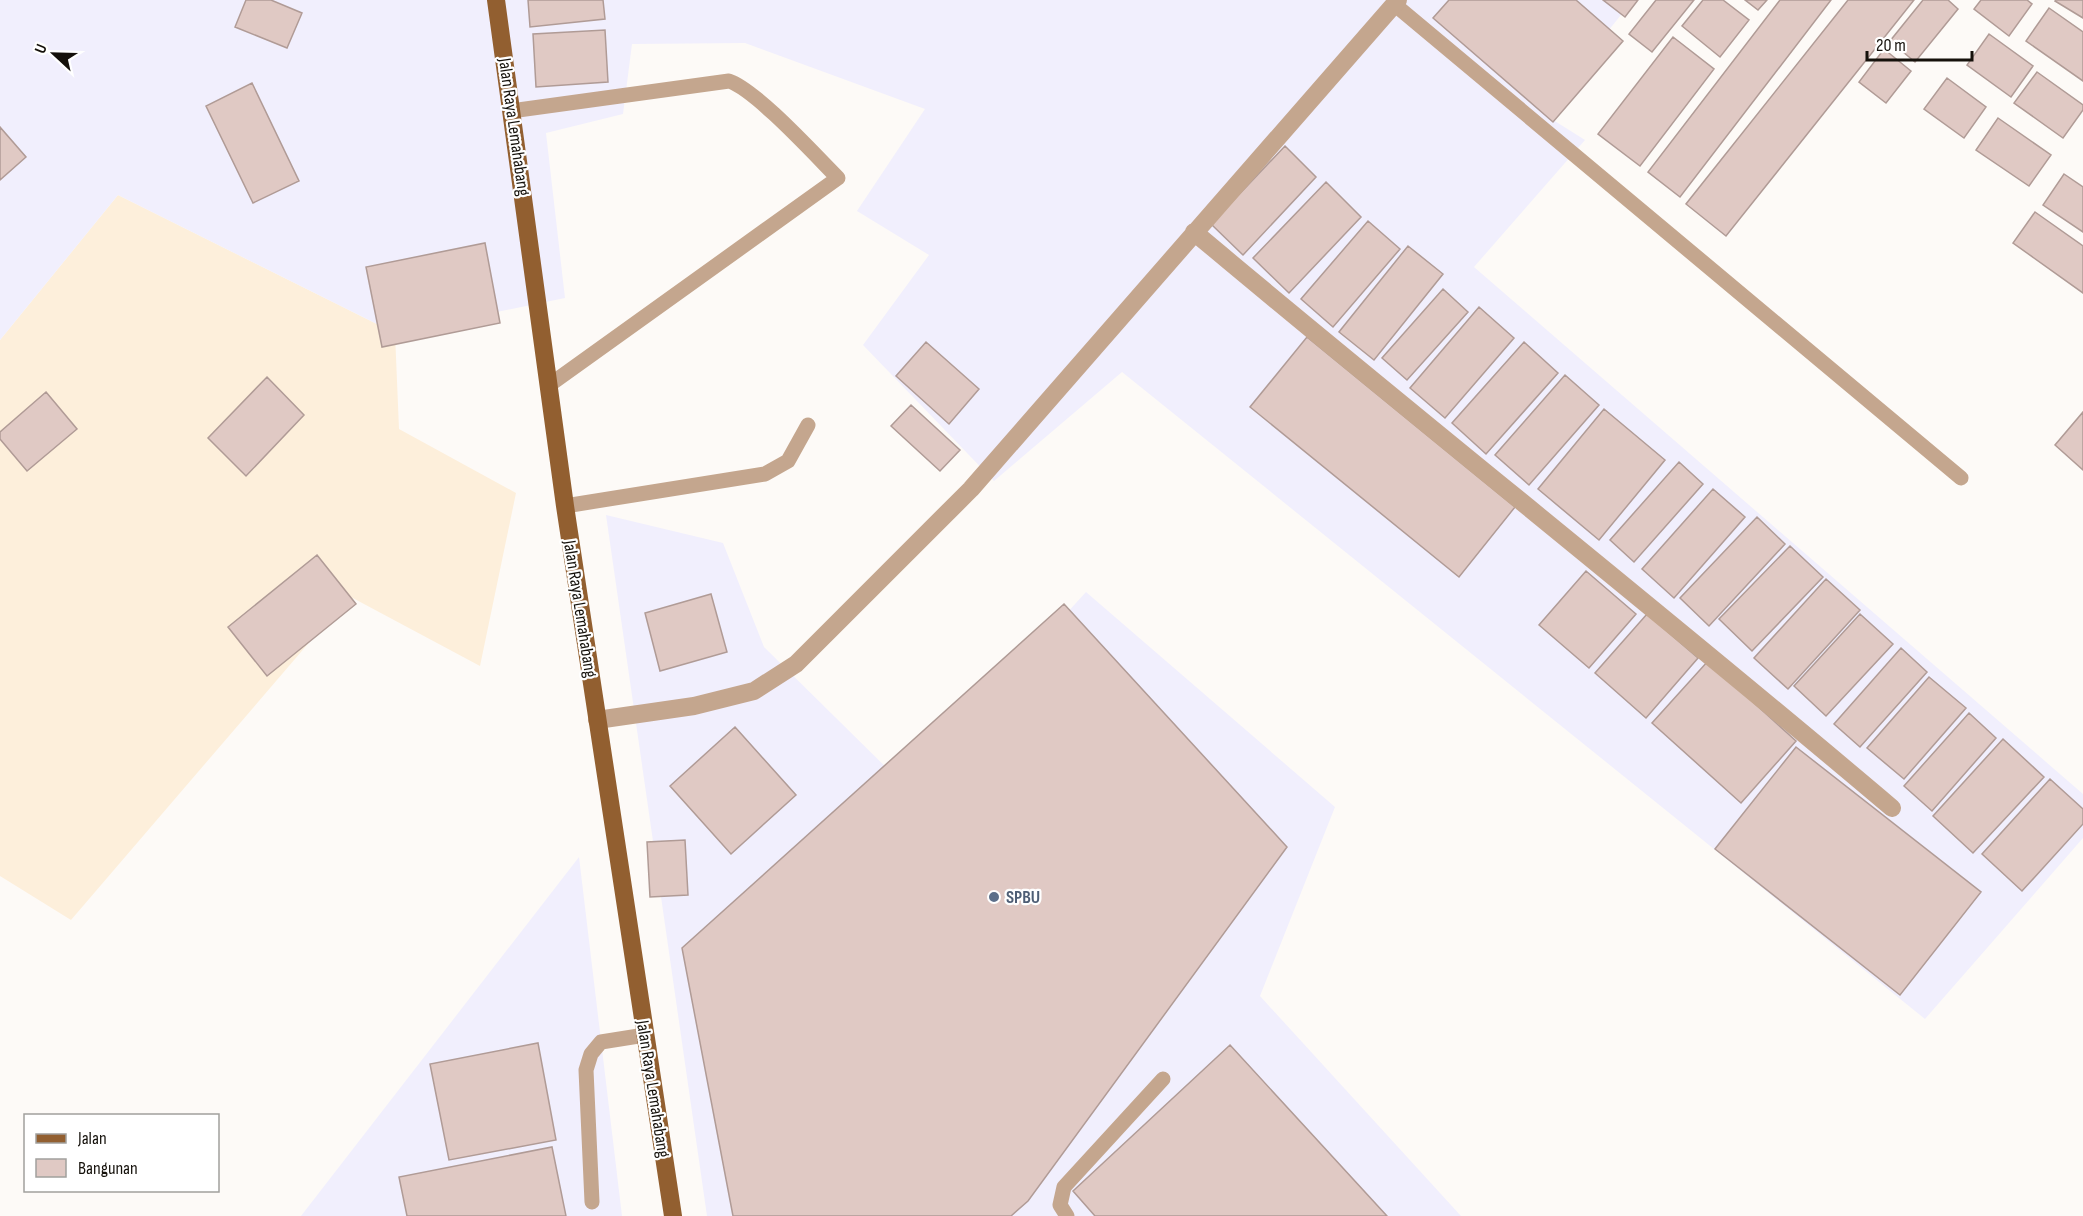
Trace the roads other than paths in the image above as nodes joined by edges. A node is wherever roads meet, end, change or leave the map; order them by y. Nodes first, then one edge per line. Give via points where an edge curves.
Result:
1 (496, 0) edge
2 (1396, 2) edge
3 (512, 111) junction
4 (1194, 232) junction
5 (548, 386) junction
6 (808, 424) dead end
7 (1961, 478) dead end
8 (565, 506) junction
9 (597, 720) junction
10 (1892, 808) dead end
11 (645, 1035) junction
12 (1163, 1079) dead end
13 (592, 1202) dead end
14 (673, 1216) edge
15 (1067, 1216) edge

1 - 3 main road, Jalan Raya Lemahabang
2 - 4 street
2 - 7 lane
3 - 5 main road, Jalan Raya Lemahabang
3 - 5 lane via 729,81 738,84 770,112 838,178
4 - 9 street via 971,489 796,664 754,691 694,706
4 - 10 street
5 - 8 main road, Jalan Raya Lemahabang
6 - 8 lane via 788,461 765,474
8 - 9 main road, Jalan Raya Lemahabang
9 - 11 main road, Jalan Raya Lemahabang
11 - 13 lane via 601,1042 591,1054 586,1070
11 - 14 main road, Jalan Raya Lemahabang
12 - 15 lane via 1064,1187 1060,1205

